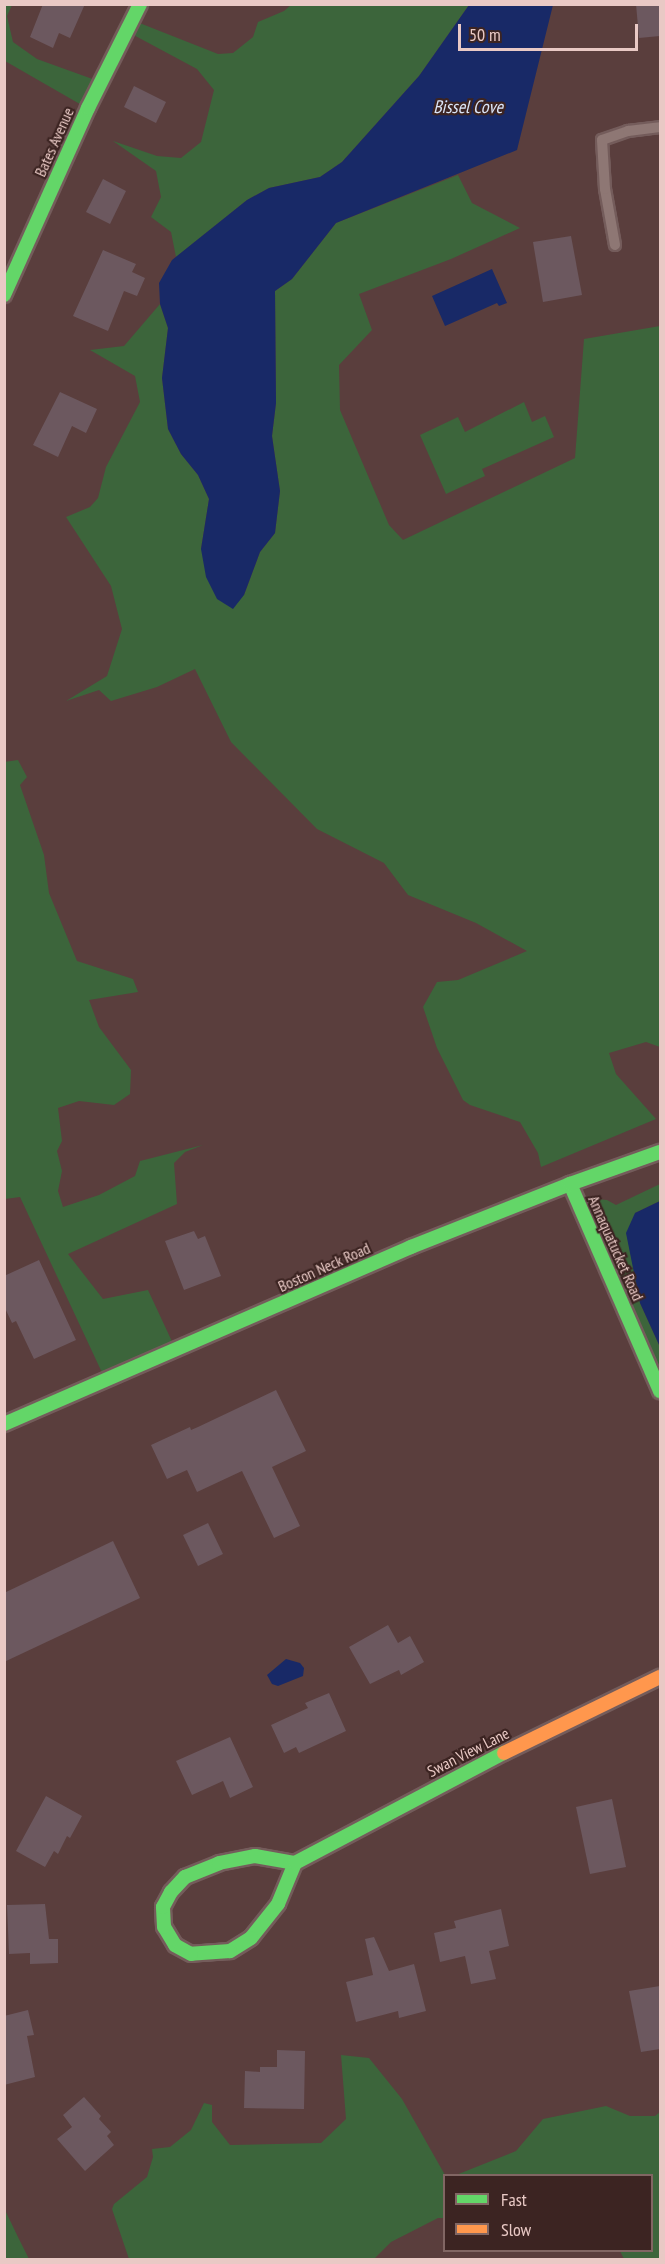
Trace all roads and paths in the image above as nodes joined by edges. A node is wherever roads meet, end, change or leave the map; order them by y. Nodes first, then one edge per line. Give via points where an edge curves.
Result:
1 (140, 4) edge
2 (660, 127) edge
3 (615, 245) dead end
4 (4, 295) edge
5 (660, 1152) edge
6 (570, 1184) junction
7 (660, 1391) edge
8 (4, 1424) edge
9 (660, 1677) edge
10 (295, 1863) junction

1 - 4 street, Bates Avenue via 87,108
2 - 3 lane via 628,131 602,140 605,189
5 - 6 street, Boston Neck Road
6 - 7 street, Annaquatucket Road
6 - 8 street, Boston Neck Road via 411,1247
9 - 10 street, Swan View Lane via 438,1785
10 - 10 street via 278,1904 251,1938 230,1951 191,1954 175,1945 164,1927 164,1907 185,1877 219,1863 255,1856

